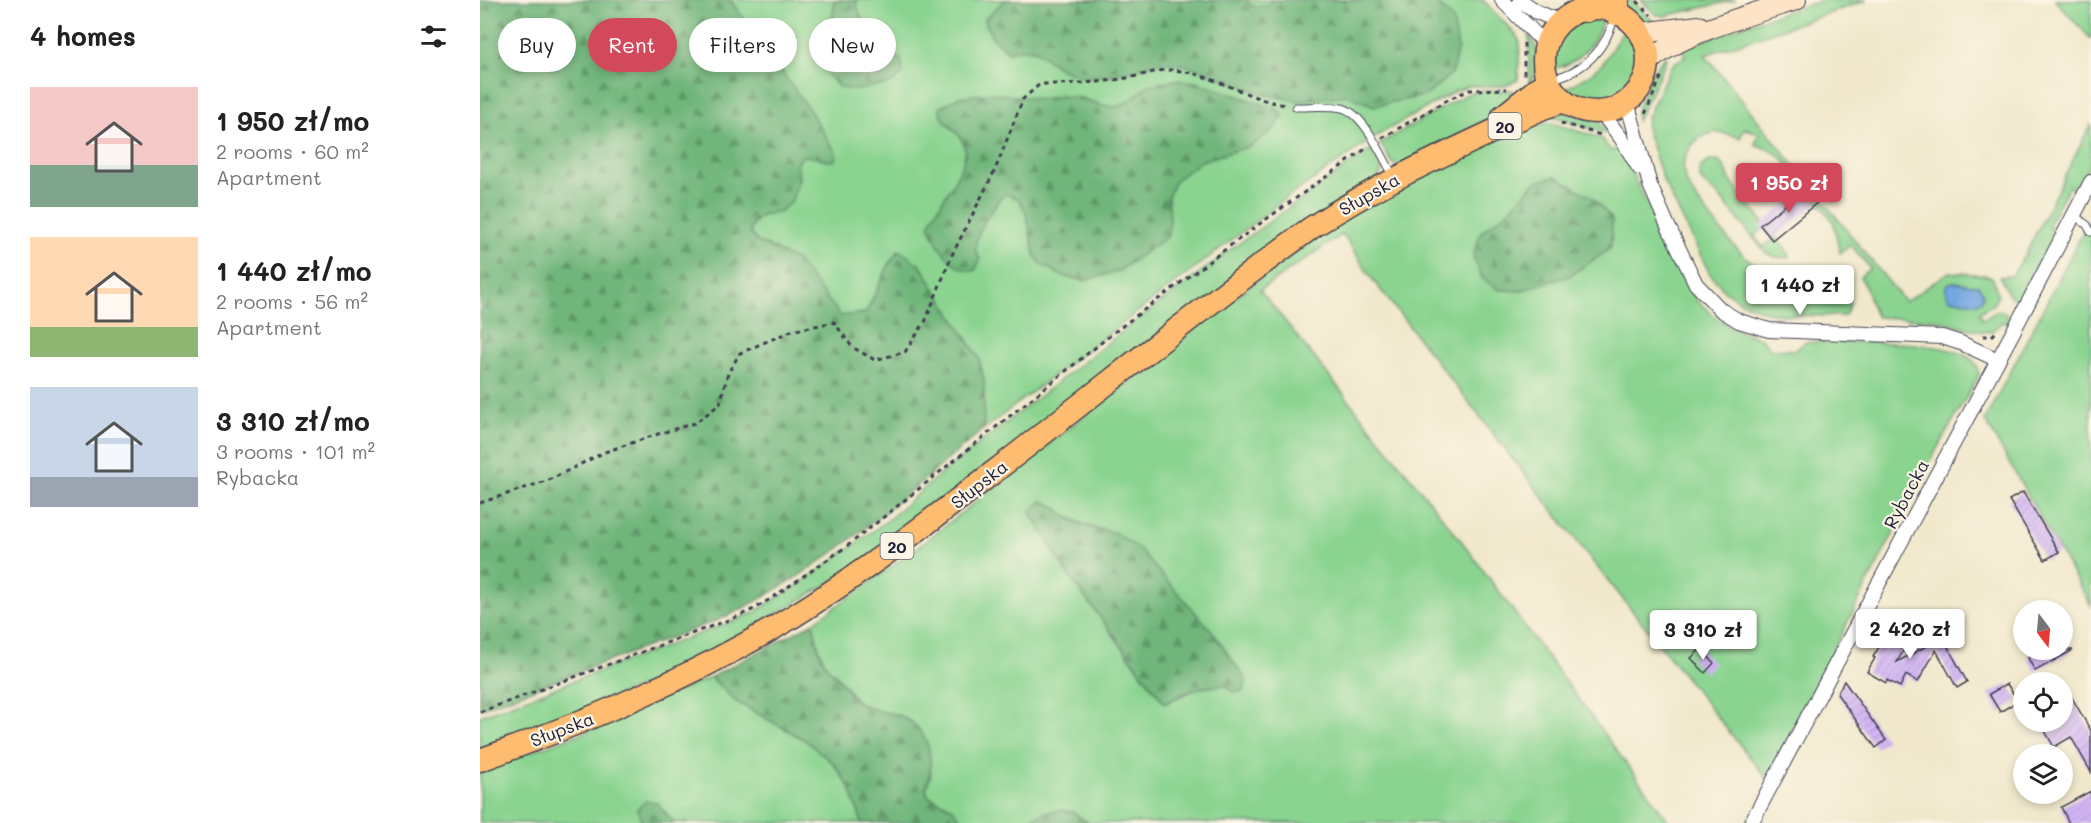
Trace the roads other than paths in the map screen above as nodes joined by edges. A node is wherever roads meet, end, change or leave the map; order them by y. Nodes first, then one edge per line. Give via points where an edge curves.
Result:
1 (1502, 0) edge
2 (1520, 0) edge
3 (1796, 0) edge
4 (1588, 5) edge
5 (1616, 6) edge
6 (1734, 20) junction
7 (1561, 21) junction
8 (1640, 33) junction
9 (1535, 43) junction
10 (1648, 62) junction
11 (1548, 80) junction
12 (1564, 101) junction
13 (1627, 102) junction
14 (1296, 107) road end
15 (1601, 112) junction
16 (1446, 153) junction
17 (1394, 178) junction
18 (2091, 182) edge
19 (1650, 185) junction
20 (2074, 215) junction
21 (2091, 232) edge
22 (1998, 360) junction
23 (480, 760) edge
24 (1751, 823) edge

1 - 9 street
2 - 7 street
3 - 6 main road
4 - 5 main road
4 - 7 main road
5 - 8 main road
5 - 11 lane via 1606,40 1593,57 1575,71
6 - 8 main road
6 - 10 main road via 1669,47
7 - 9 main road
8 - 10 main road
9 - 11 main road via 1544,57
10 - 13 main road via 1641,85
11 - 12 main road
11 - 16 main road, Słupska / 20
12 - 15 main road via 1581,110
12 - 16 main road, Słupska / 20
13 - 15 main road
13 - 19 street
14 - 17 lane via 1344,108 1353,112
15 - 19 street
16 - 17 main road, Słupska / 20
17 - 23 main road, Słupska / 20 via 1288,245 901,544 816,602 727,654 652,691
18 - 20 street, Rybacka
19 - 22 street via 1696,284 1714,304 1739,321 1778,331 1942,337
20 - 21 lane
20 - 22 street, Rybacka
22 - 24 street, Rybacka

